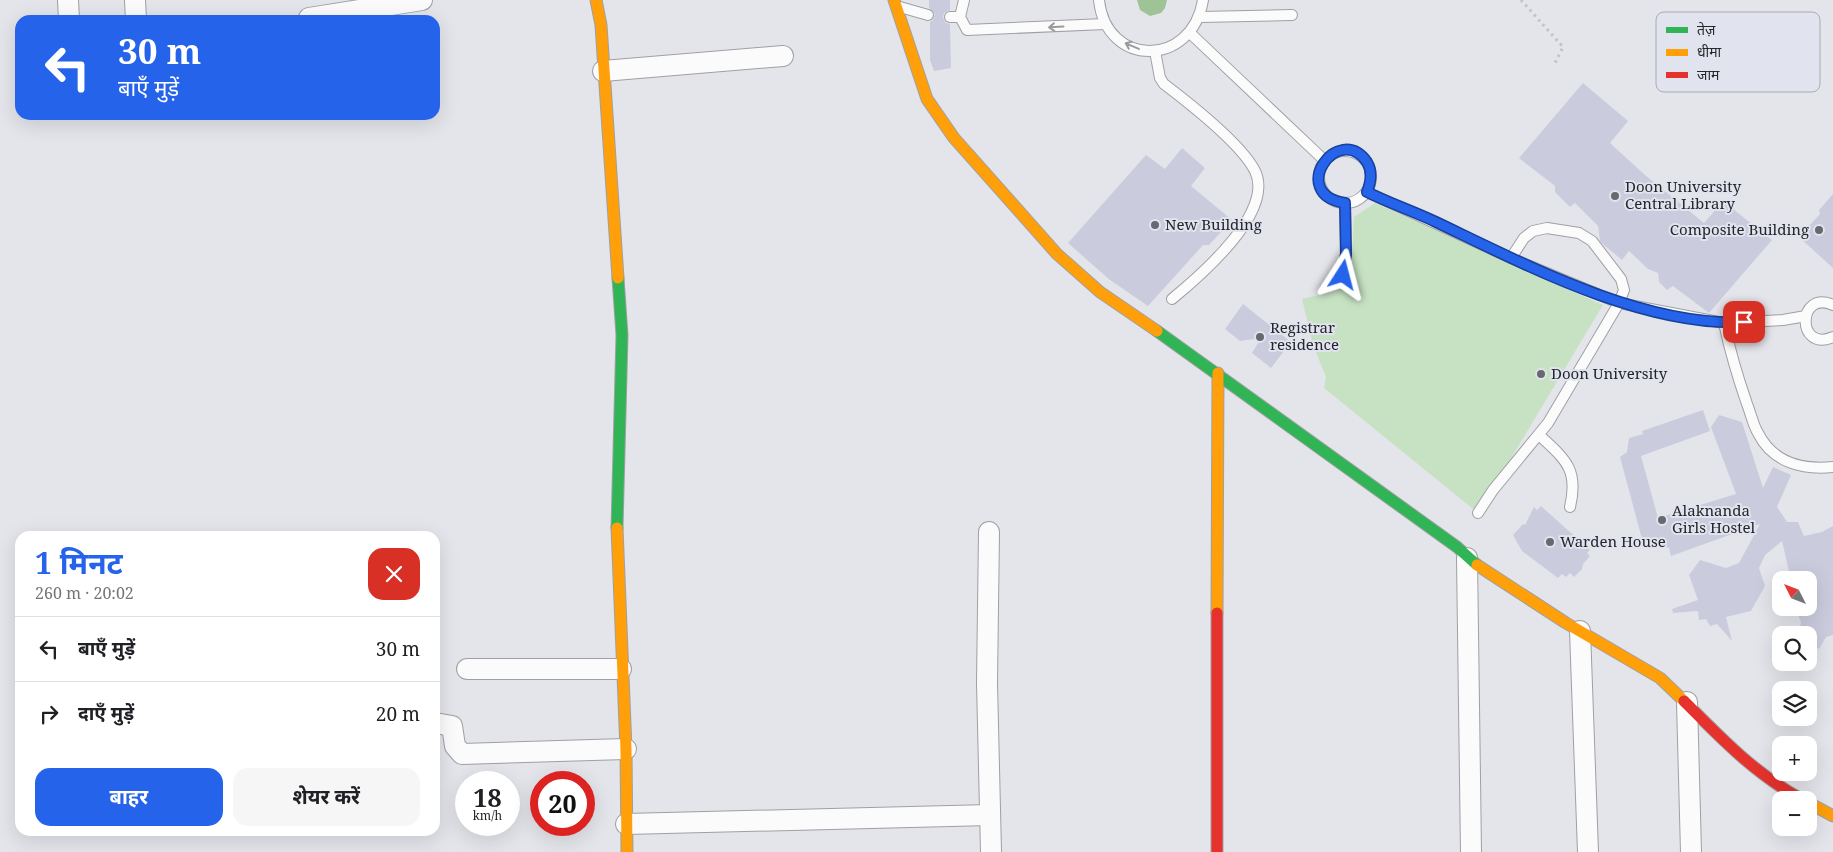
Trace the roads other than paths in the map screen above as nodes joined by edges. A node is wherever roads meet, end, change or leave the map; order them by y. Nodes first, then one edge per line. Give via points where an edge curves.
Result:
1 (68, 0) edge
2 (136, 0) edge
3 (422, 0) edge
4 (596, 0) edge
5 (964, 0) edge
6 (1099, 0) edge
7 (1203, 0) edge
8 (895, 3) edge
9 (69, 15) edge
10 (136, 15) edge
11 (328, 15) edge
12 (928, 15) dead end
13 (1292, 15) dead end
14 (1200, 17) junction
15 (1105, 24) junction
16 (1190, 33) junction
17 (1155, 51) junction
18 (783, 56) dead end
19 (603, 71) junction
20 (1324, 160) junction
21 (1367, 192) junction
22 (1345, 203) junction
23 (1511, 258) junction
24 (1334, 283) dead end
25 (1172, 299) dead end
26 (1619, 303) junction
27 (1833, 305) edge
28 (1806, 316) junction
29 (1724, 323) junction
30 (1833, 338) edge
31 (1218, 373) junction
32 (1539, 435) junction
33 (1833, 467) edge
34 (1570, 507) dead end
35 (1478, 513) dead end
36 (989, 532) dead end
37 (1467, 558) junction
38 (1580, 631) junction
39 (621, 668) junction
40 (467, 669) dead end
41 (1687, 702) junction
42 (440, 724) edge
43 (626, 749) junction
44 (1786, 791) edge
45 (1817, 807) edge
46 (990, 815) junction
47 (1833, 816) edge
48 (626, 824) junction
49 (627, 852) edge
50 (991, 852) edge
51 (1217, 852) edge
52 (1471, 852) edge
53 (1588, 852) edge
54 (1691, 852) edge

1 - 9 street
2 - 10 street
3 - 11 street
4 - 19 street via 601,25
15 -> 5 lane via 967,30 956,17
6 - 15 lane
7 - 14 lane
8 - 12 lane
8 - 31 street via 927,99 954,138 1057,254 1100,292
13 - 14 lane
14 - 16 lane
17 -> 15 lane via 1135,49 1117,40
16 - 17 lane via 1173,46
16 - 20 lane
17 - 25 lane via 1164,84 1241,152 1258,181 1250,215 1236,239
18 - 19 street
19 - 39 street via 622,334 616,508
20 - 21 lane via 1340,151 1357,153 1369,166
20 - 22 lane via 1318,176 1323,192 1336,202
21 - 22 lane via 1353,202
21 - 23 lane
22 - 24 lane via 1346,254 1343,275
23 - 26 lane
23 - 26 lane via 1524,238 1533,232 1547,228 1579,233 1592,241 1621,278 1624,290
26 - 29 lane
26 - 32 lane via 1572,386
27 - 28 lane via 1819,303 1809,309
28 - 29 lane
28 - 30 lane via 1805,326 1811,335 1822,340
29 - 33 lane via 1738,379 1765,446 1793,465 1811,469
31 - 37 street via 1457,547
31 - 51 street
32 - 34 lane via 1567,461 1574,491
32 - 35 lane
36 - 46 street
37 - 38 street
37 - 52 street
38 - 41 street via 1660,678
38 - 53 street
39 - 40 street
39 - 43 street
41 - 44 street via 1744,761
41 - 54 street
42 - 43 street via 452,726 455,746 462,754
43 - 48 street
45 - 47 street
46 - 48 street
46 - 50 street
48 - 49 street

